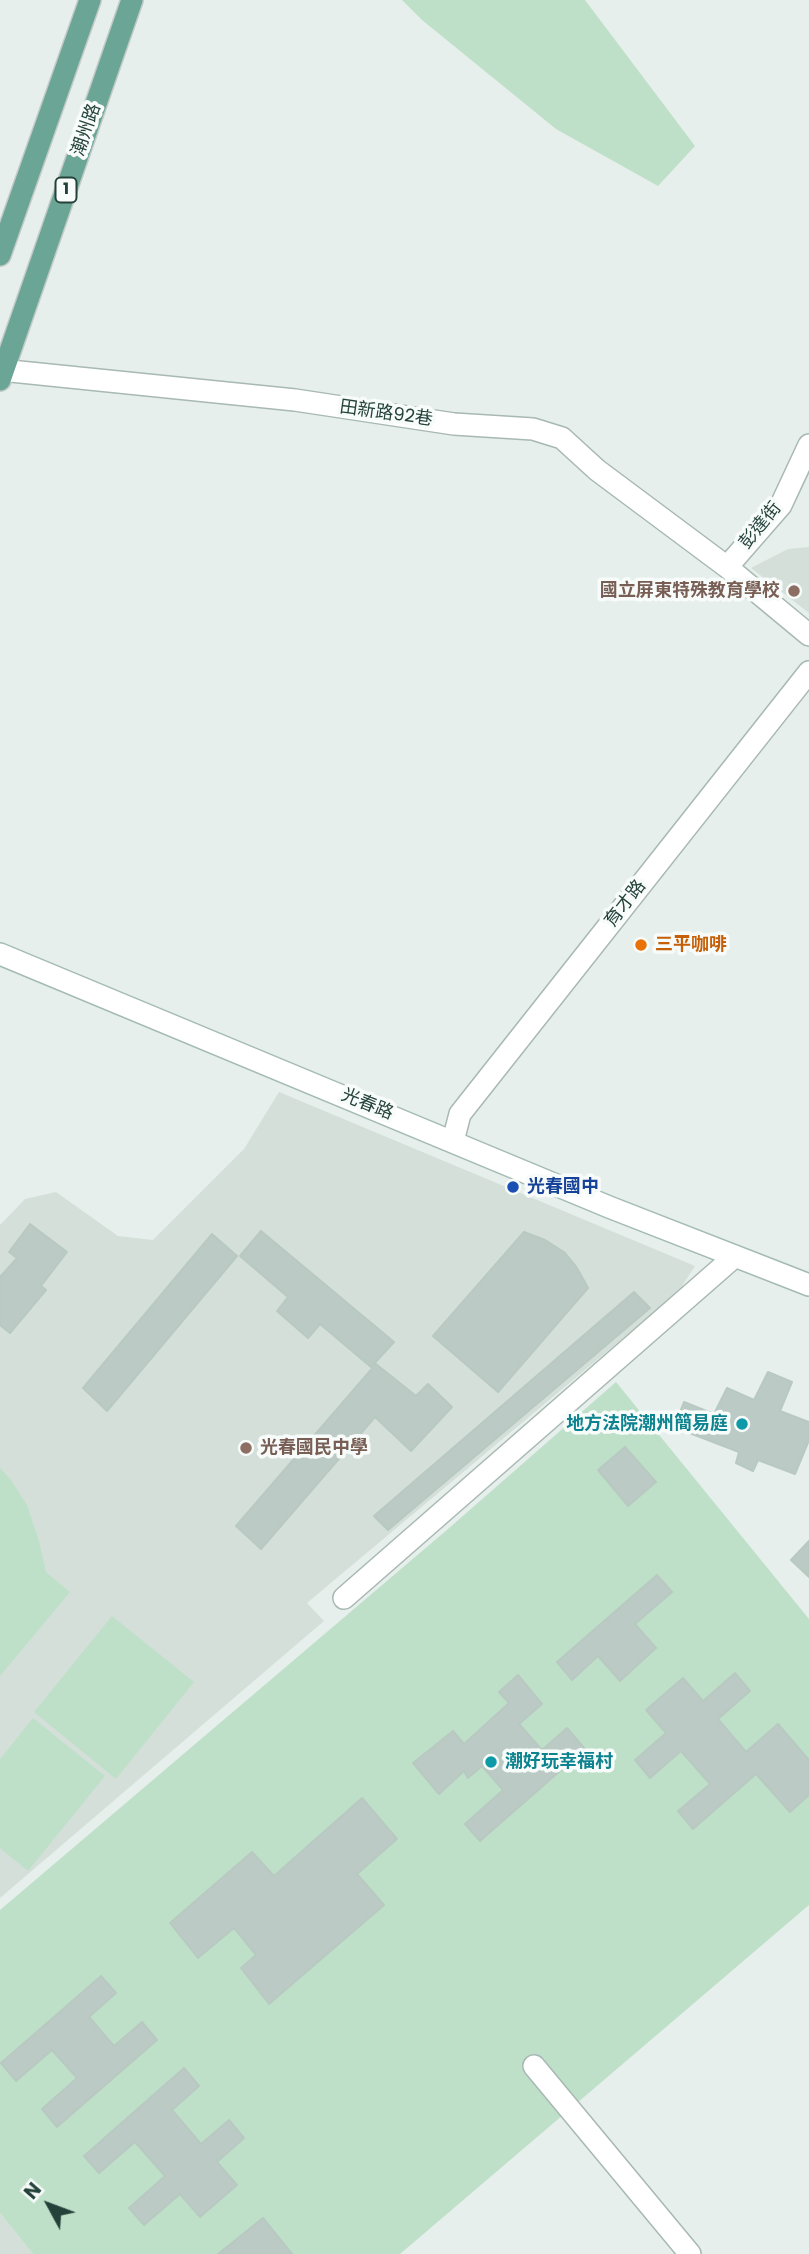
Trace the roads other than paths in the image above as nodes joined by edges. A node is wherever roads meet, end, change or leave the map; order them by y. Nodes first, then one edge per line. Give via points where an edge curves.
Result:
1 (90, 0) edge
2 (132, 0) edge
3 (0, 255) edge
4 (1, 373) edge
5 (809, 445) edge
6 (727, 567) junction
7 (809, 635) edge
8 (809, 672) edge
9 (0, 954) edge
10 (453, 1141) junction
11 (734, 1256) junction
12 (809, 1285) edge
13 (344, 1598) dead end
14 (534, 2066) dead end
15 (690, 2254) edge

1 - 3 main road
2 - 4 main road, 潮州路 / 1
4 - 6 street, 田新路92巷 via 295,400 454,424 533,429 562,438 597,470
5 - 6 street, 彭達街 via 781,505
6 - 7 street
8 - 10 street, 育才路 via 460,1114
9 - 10 street, 光春路
10 - 11 street, 光春路
11 - 12 street, 光春路
11 - 13 street
14 - 15 street

